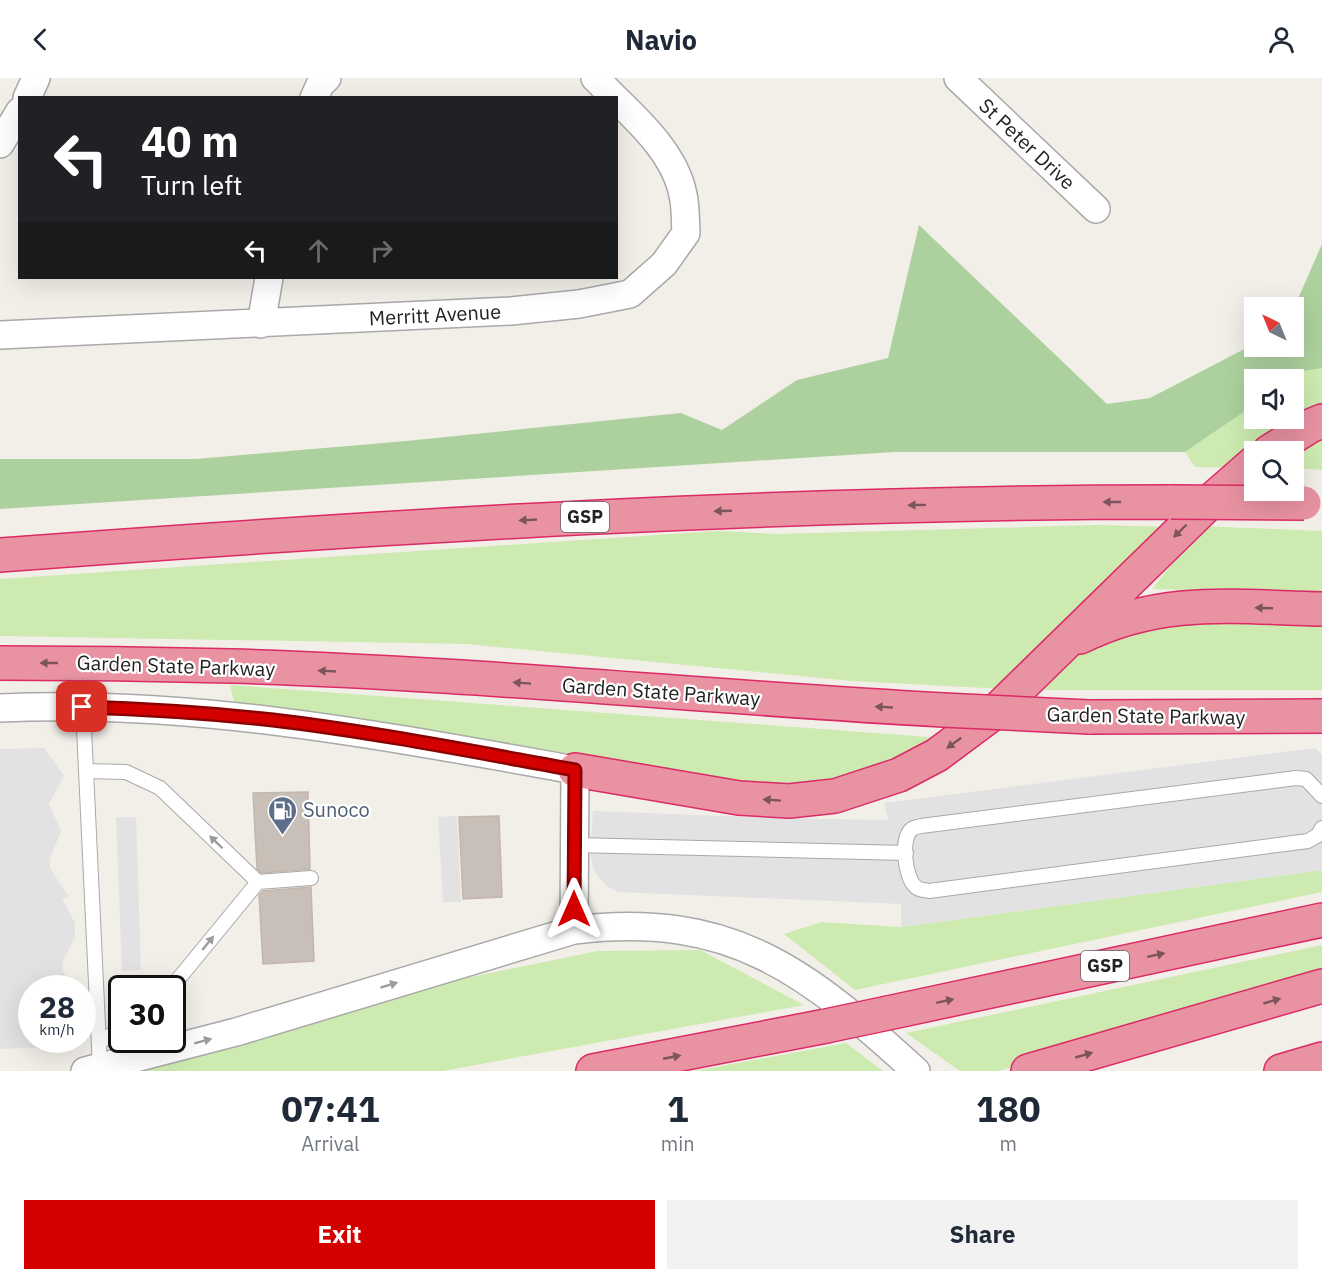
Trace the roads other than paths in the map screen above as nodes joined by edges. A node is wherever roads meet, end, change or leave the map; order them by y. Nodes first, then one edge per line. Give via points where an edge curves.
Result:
1 (36, 78) edge
2 (327, 78) edge
3 (595, 78) edge
4 (970, 82) edge
5 (28, 96) edge
6 (315, 96) edge
7 (614, 96) edge
8 (618, 100) edge
9 (18, 114) edge
10 (0, 144) edge
11 (1096, 209) dead end
12 (269, 279) edge
13 (261, 324) junction
14 (0, 335) edge
15 (1322, 421) edge
16 (1286, 441) edge
17 (1244, 472) edge
18 (1313, 503) edge
19 (0, 555) edge
20 (1322, 609) edge
21 (1060, 648) junction
22 (0, 663) edge
23 (82, 707) junction
24 (0, 708) edge
25 (1322, 716) edge
26 (575, 770) junction
27 (86, 771) junction
28 (1322, 796) edge
29 (1322, 828) edge
30 (574, 845) junction
31 (906, 853) junction
32 (311, 878) dead end
33 (258, 882) junction
34 (1322, 920) edge
35 (574, 930) junction
36 (182, 975) edge
37 (1322, 986) edge
38 (108, 1044) edge
39 (1322, 1059) edge
40 (94, 1061) edge
41 (593, 1071) edge
42 (916, 1071) edge
43 (1028, 1071) edge
44 (1281, 1071) edge

1 - 5 street
2 - 6 street
3 - 7 street, Merritt Avenue
4 - 11 street, St Peter Drive
8 - 13 street, Merritt Avenue via 667,157 683,194 687,233 663,264 630,294 511,311
9 - 10 street
12 - 13 street
13 - 14 street, Merritt Avenue
15 - 16 highway
17 -> 21 highway
18 -> 19 highway, GSP, bridge via 889,506 562,518
20 -> 21 highway via 1178,607 1109,624
21 -> 26 highway via 996,711 937,755 880,783 835,796 789,801 748,798
25 -> 22 highway, Garden State Parkway, bridge via 1089,717 802,703 234,666
23 - 24 street
23 - 26 street via 275,720
23 - 27 lane
26 - 30 street
33 -> 27 lane via 160,788 126,772
27 - 40 lane
28 - 31 lane via 1306,779 1296,778 921,826 912,829 907,837
29 - 31 lane via 1308,841 929,891 912,883
30 - 31 lane
30 - 35 street
32 - 33 lane
36 -> 33 lane
41 -> 34 highway, GSP, bridge via 826,1026
40 -> 35 street via 236,1032
35 - 42 street via 626,925 670,928 710,936 762,954 813,984
43 -> 37 highway
38 - 40 lane
39 - 44 highway

